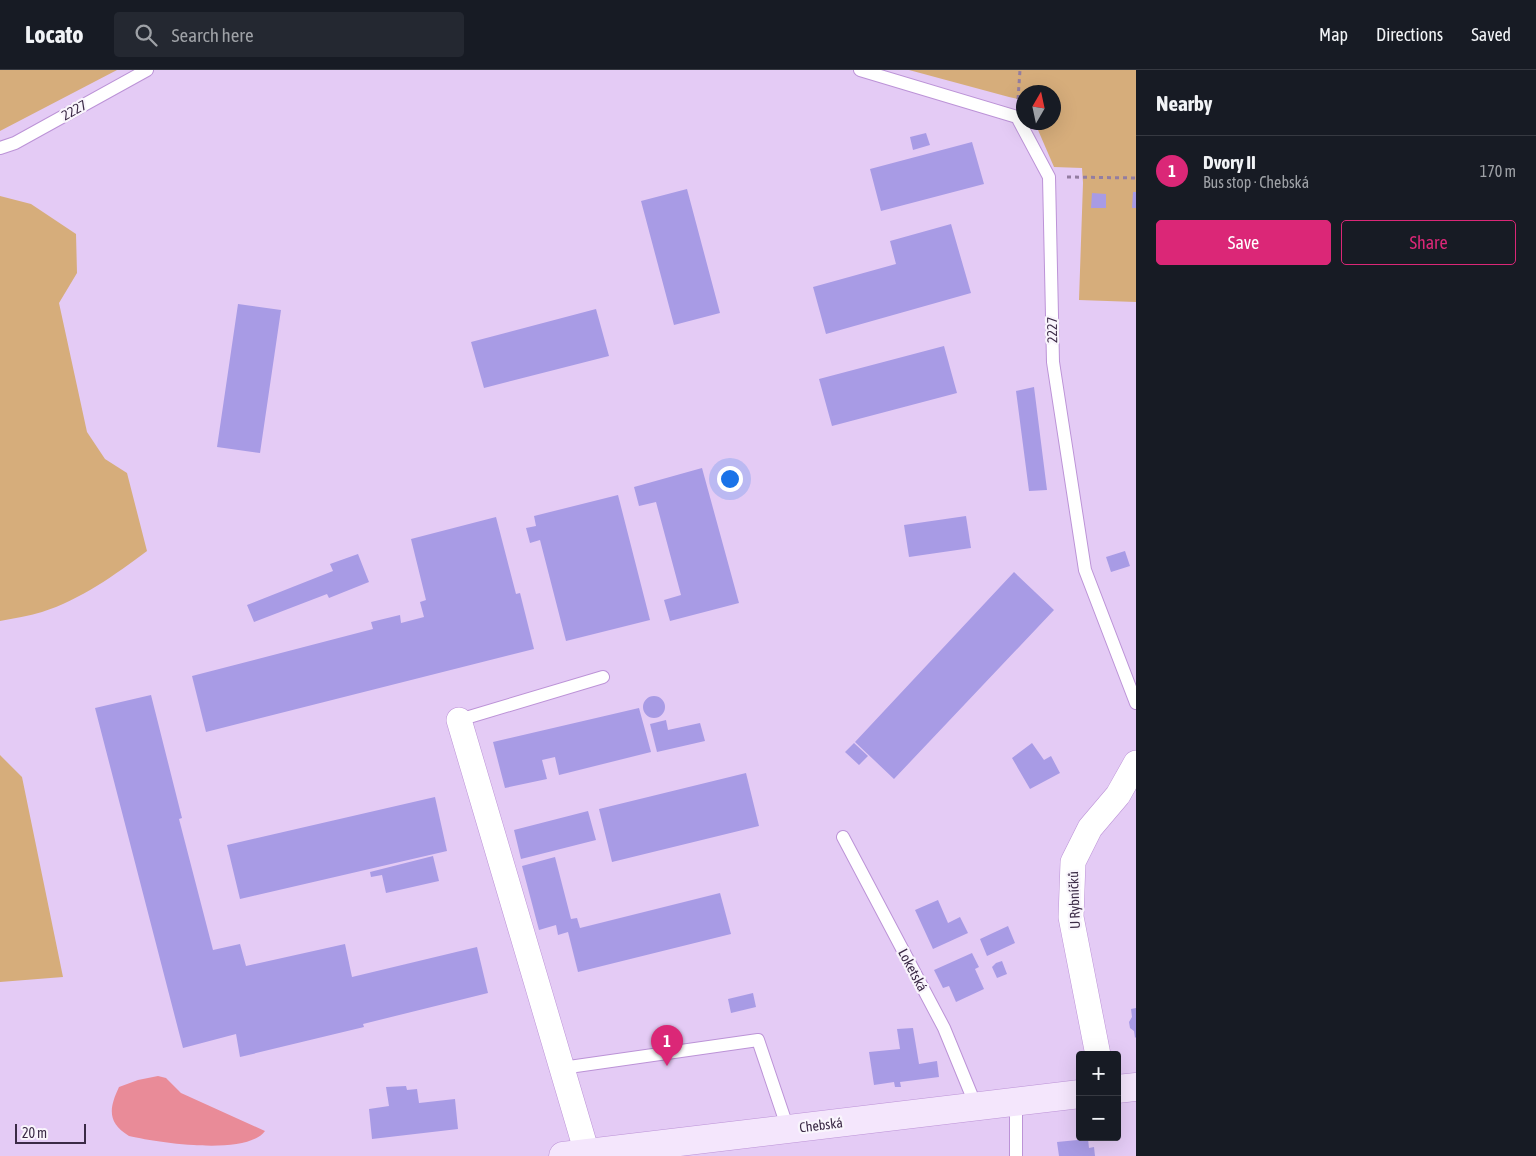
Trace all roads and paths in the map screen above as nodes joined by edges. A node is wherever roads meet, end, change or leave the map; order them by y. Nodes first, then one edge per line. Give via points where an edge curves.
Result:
1 (147, 70) edge
2 (860, 70) edge
3 (1020, 70) edge
4 (1019, 85) edge
5 (1016, 117) edge
6 (1024, 130) edge
7 (0, 148) edge
8 (1048, 176) junction
9 (1136, 178) edge
10 (603, 677) dead end
11 (1136, 702) edge
12 (459, 720) joint
13 (1136, 763) edge
14 (843, 837) dead end
15 (1097, 1051) edge
16 (562, 1068) junction
17 (1136, 1087) edge
18 (1121, 1089) edge
19 (1076, 1095) edge
20 (1016, 1103) junction
21 (976, 1106) junction
22 (788, 1129) junction
23 (575, 1155) edge
24 (1016, 1156) edge

1 - 7 lane, 2227 via 15,143
2 - 5 lane
3 - 4 path
6 - 8 lane, 2227
8 - 9 path
8 - 11 lane, 2227 via 1053,362 1086,570
10 - 12 lane
12 - 16 street
13 - 15 street, U Rybníčků via 1118,795 1090,828 1073,862 1071,918
14 - 21 lane, Loketská via 944,1028
16 - 22 lane via 758,1040
16 - 23 street
17 - 18 street
19 - 20 street, Chebská
20 - 21 street, Chebská
20 - 24 lane
21 - 22 street, Chebská
22 - 23 street, Chebská

